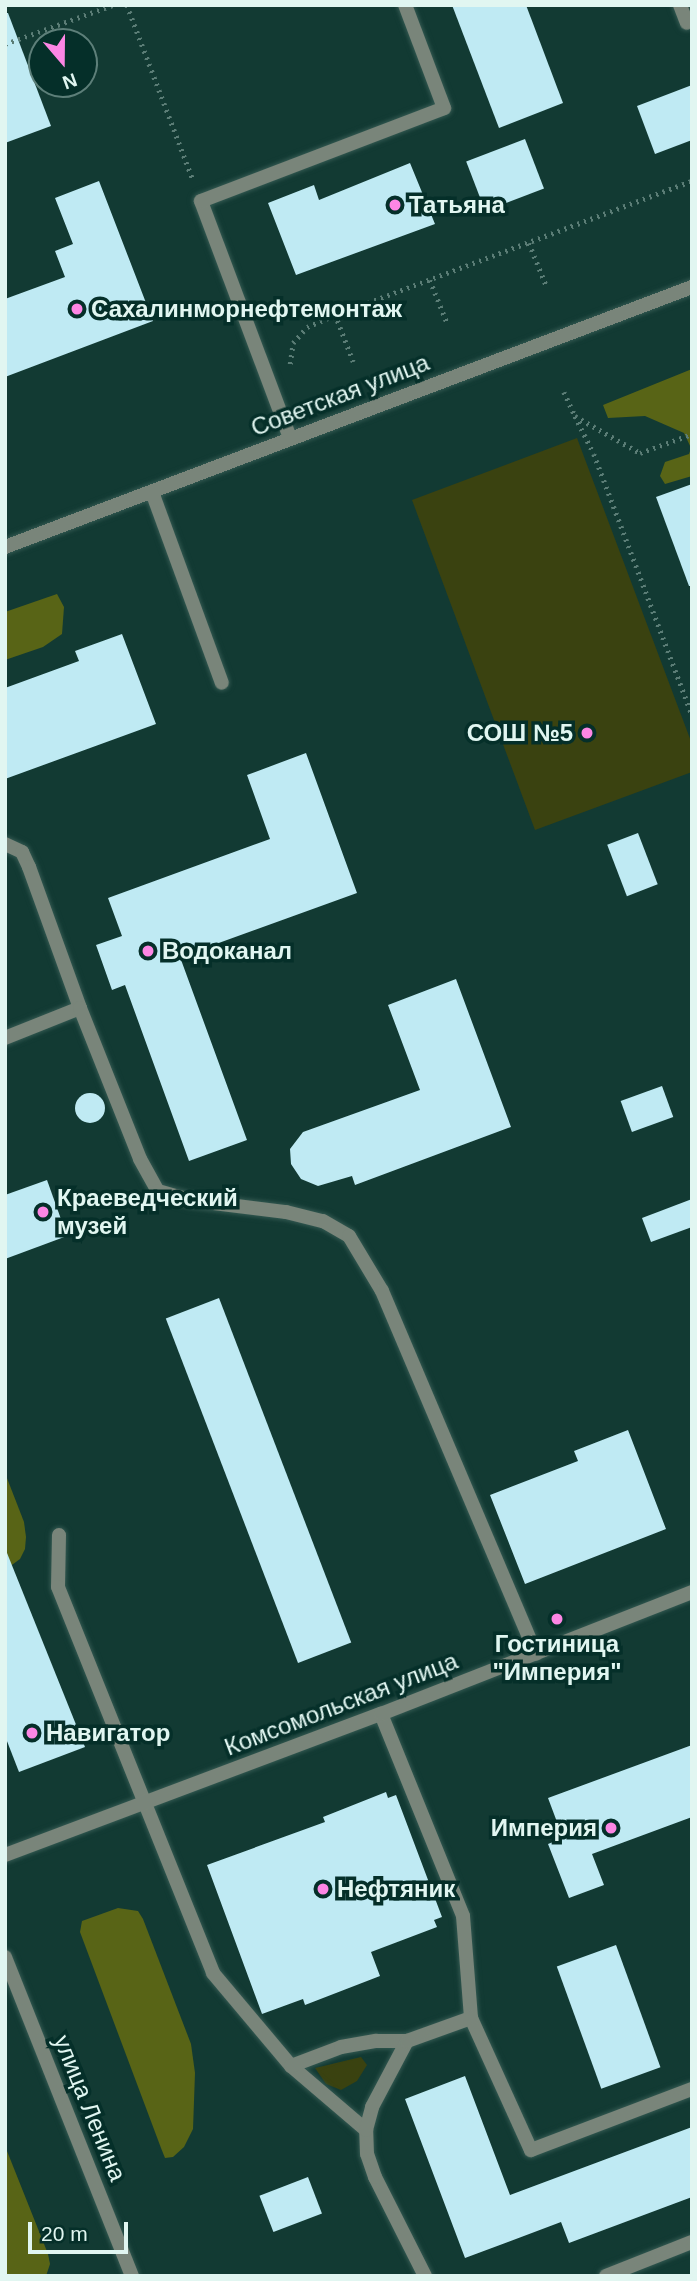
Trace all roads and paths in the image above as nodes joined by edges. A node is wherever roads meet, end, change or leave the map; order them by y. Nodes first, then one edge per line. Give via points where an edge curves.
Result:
1 (113, 5) edge
2 (127, 5) edge
3 (405, 5) edge
4 (680, 5) edge
5 (687, 23) dead end
6 (5, 44) edge
7 (692, 181) edge
8 (201, 201) junction
9 (529, 243) junction
10 (430, 280) junction
11 (547, 287) dead end
12 (692, 287) edge
13 (335, 315) junction
14 (448, 325) dead end
15 (353, 362) dead end
16 (292, 371) dead end
17 (564, 392) dead end
18 (575, 416) junction
19 (692, 434) edge
20 (290, 438) junction
21 (152, 492) junction
22 (5, 547) edge
23 (222, 683) dead end
24 (692, 715) edge
25 (5, 844) edge
26 (80, 1008) junction
27 (5, 1038) edge
28 (60, 1535) dead end
29 (692, 1592) edge
30 (536, 1654) junction
31 (381, 1714) junction
32 (146, 1802) junction
33 (5, 1855) edge
34 (5, 1957) edge
35 (471, 2018) junction
36 (407, 2041) junction
37 (291, 2066) junction
38 (692, 2089) edge
39 (366, 2130) junction
40 (692, 2242) edge
41 (132, 2276) edge
42 (425, 2276) edge
43 (606, 2276) edge

1 - 6 path
2 - 8 path
3 - 8 street via 444,107
4 - 5 street
7 - 9 path
8 - 20 street
9 - 10 path
9 - 11 path
10 - 13 path
10 - 14 path
12 - 20 street, Советская улица
13 - 15 path
13 - 16 path via 307,327 293,343
17 - 18 path
18 - 19 path via 640,453
18 - 24 path via 594,454
20 - 21 street, Советская улица
21 - 22 street, Советская улица
21 - 23 street
25 - 26 street via 22,852 29,867
26 - 27 street
26 - 30 street via 139,1159 158,1191 311,1218 349,1236 382,1291
28 - 32 street via 58,1587
29 - 30 street, Комсомольская улица
30 - 31 street, Комсомольская улица
31 - 32 street, Комсомольская улица
31 - 35 street via 464,1916
32 - 33 street, Комсомольская улица
32 - 37 street via 213,1973
34 - 41 street, улица Ленина
35 - 36 street
35 - 38 street via 531,2150
36 - 37 street via 341,2047
36 - 39 street via 372,2107
37 - 39 street
39 - 42 street via 367,2154 375,2177
40 - 43 street

